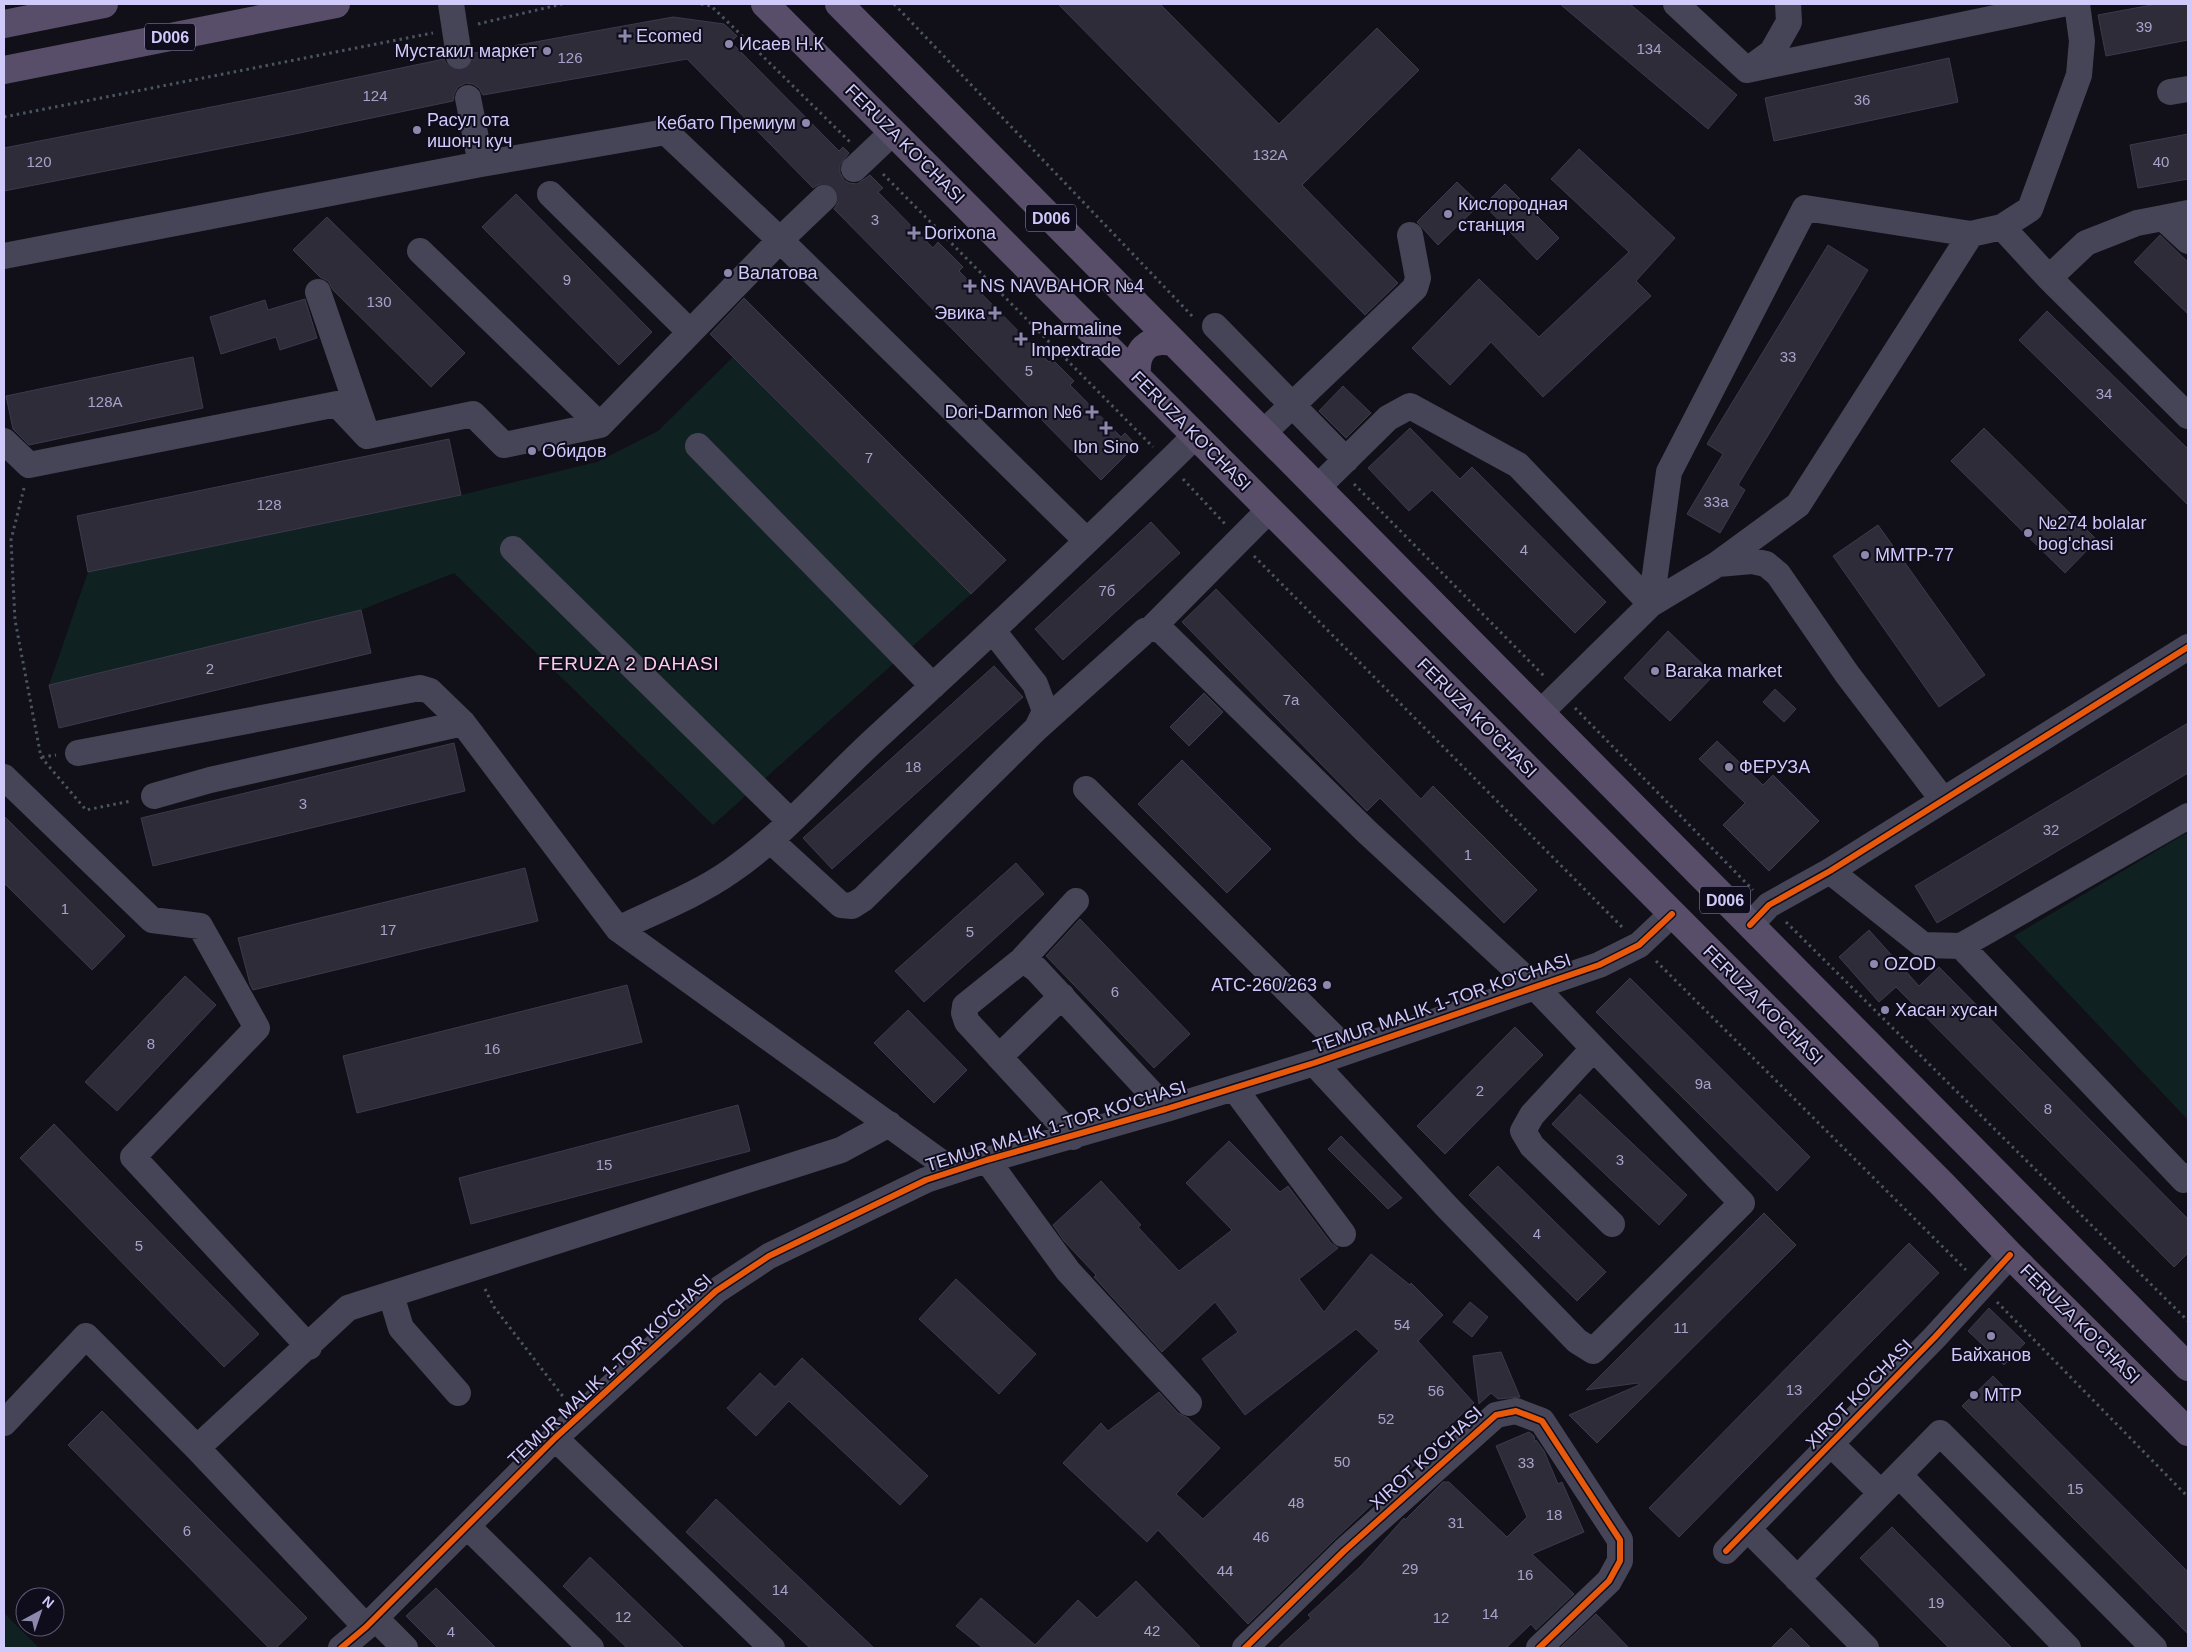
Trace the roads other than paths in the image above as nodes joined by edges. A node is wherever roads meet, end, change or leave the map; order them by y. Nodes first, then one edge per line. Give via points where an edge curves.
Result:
1 (104, 4) edge
2 (336, 4) edge
3 (451, 4) edge
4 (765, 4) edge
5 (839, 4) edge
6 (1676, 4) edge
7 (1788, 4) edge
8 (2062, 4) edge
9 (2077, 4) edge
10 (4, 24) edge
11 (459, 56) tunnel mouth
12 (4, 70) edge
13 (1747, 70) junction
14 (468, 98) tunnel mouth
15 (893, 132) junction
16 (481, 164) junction
17 (854, 168) tunnel mouth
18 (550, 194) dead end
19 (824, 198) tunnel mouth
20 (2176, 216) edge
21 (2002, 227) junction
22 (1971, 234) junction
23 (1410, 235) dead end
24 (780, 240) junction
25 (2188, 241) edge
26 (420, 251) dead end
27 (4, 256) edge
28 (2049, 278) junction
29 (318, 292) dead end
30 (1205, 323) road end
31 (690, 332) junction
32 (1173, 342) junction
33 (1136, 376) junction
34 (1294, 406) junction
35 (2188, 416) edge
36 (600, 425) junction
37 (1263, 433) junction
38 (1196, 435) junction
39 (367, 436) junction
40 (4, 441) edge
41 (698, 446) dead end
42 (1342, 464) junction
43 (1317, 488) junction
44 (1270, 510) junction
45 (1086, 541) junction
46 (513, 549) dead end
47 (1716, 565) junction
48 (1651, 604) junction
49 (1152, 628) junction
50 (993, 631) junction
51 (2188, 647) edge
52 (933, 686) junction
53 (1540, 713) junction
54 (463, 723) junction
55 (1037, 728) junction
56 (78, 753) dead end
57 (4, 776) edge
58 (1086, 789) dead end
59 (154, 796) road end
60 (1943, 800) junction
61 (2188, 816) edge
62 (790, 821) junction
63 (771, 841) junction
64 (1830, 870) junction
65 (1076, 900) dead end
66 (1672, 914) junction
67 (1750, 925) junction
68 (618, 929) junction
69 (1961, 946) junction
70 (1020, 961) junction
71 (1535, 986) junction
72 (1062, 996) junction
73 (1593, 1049) junction
74 (1348, 1051) junction
75 (999, 1057) junction
76 (1314, 1062) junction
77 (1234, 1088) junction
78 (1166, 1109) junction
79 (889, 1124) junction
80 (1073, 1137) junction
81 (987, 1160) junction
82 (953, 1171) junction
83 (2188, 1176) edge
84 (1612, 1224) dead end
85 (1343, 1234) dead end
86 (2010, 1255) junction
87 (391, 1294) junction
88 (309, 1347) junction
89 (2188, 1368) edge
90 (458, 1393) dead end
91 (1189, 1403) dead end
92 (4, 1423) edge
93 (2188, 1432) edge
94 (554, 1438) junction
95 (1831, 1444) junction
96 (198, 1448) junction
97 (1890, 1484) junction
98 (467, 1526) junction
99 (1748, 1528) junction
100 (1726, 1551) dead end
101 (1797, 1579) junction
102 (371, 1623) junction
103 (341, 1648) edge
104 (405, 1648) edge
105 (591, 1648) edge
106 (772, 1648) edge
107 (1245, 1648) edge
108 (1539, 1648) edge
109 (1866, 1648) edge
110 (2068, 1648) edge
111 (2154, 1648) edge

1 - 10 main road
2 - 12 main road, D006
3 - 11 street
4 - 15 main road, FERUZA KO'CHASI / D006
5 - 32 main road, D006
6 - 13 street
7 - 13 street via 1789,22 1772,52
8 - 13 street
9 - 21 street via 2082,41 2079,75 2030,209
14 - 16 street
15 - 17 street
15 - 33 main road, FERUZA KO'CHASI / D006
16 - 24 street via 666,132
16 - 27 street
18 - 31 street
19 - 24 street
20 - 25 street
20 - 28 street via 2137,223 2086,243
21 - 22 street
21 - 28 street
22 - 47 street via 1798,505
22 - 48 street via 1806,208 1669,472
23 - 34 street via 1418,278 1415,288
24 - 31 street
24 - 45 street
26 - 36 street
28 - 35 street
29 - 39 street
30 - 34 street
31 - 36 street
32 - 33 main road via 1157,341 1144,348 1137,360
32 - 37 main road, D006
33 - 38 main road, FERUZA KO'CHASI / D006
34 - 37 street
34 - 42 street
36 - 39 street via 504,445 473,414
37 - 43 main road, D006
38 - 44 main road, FERUZA KO'CHASI / D006
38 - 45 street
39 - 40 street via 337,404 29,465
41 - 52 street
42 - 43 street
42 - 48 street via 1388,418 1410,406 1518,465
43 - 53 main road, D006
44 - 49 street
44 - 66 main road, FERUZA KO'CHASI / D006
45 - 50 street
46 - 62 street
47 - 48 street
47 - 60 street via 1752,560 1766,564 1778,574 1847,674
48 - 53 street
49 - 55 street
49 - 71 street via 1162,631 1367,832
50 - 52 street
50 - 55 street via 1035,684 1045,711
51 - 60 street
52 - 62 street
53 - 67 main road, D006
54 - 56 street via 430,691 420,688
54 - 59 street via 210,780
54 - 68 street
55 - 63 street via 863,899 852,906 841,905
57 - 88 street via 152,920 200,926 257,1028 132,1157
58 - 74 street
60 - 64 street
61 - 69 street
62 - 63 street
63 - 68 street via 730,872
64 - 67 street via 1769,905
64 - 69 street via 1923,945
65 - 70 street
66 - 71 street, TEMUR MALIK 1-TOR KO'CHASI via 1640,945 1599,965
66 - 86 main road, FERUZA KO'CHASI / D006
67 - 89 main road, D006
68 - 79 street
69 - 83 street via 2184,1180
70 - 72 street via 1036,969
70 - 75 street via 966,1006 964,1013 967,1022
71 - 73 street
71 - 74 street, TEMUR MALIK 1-TOR KO'CHASI
72 - 75 street
72 - 78 street
73 - 76 street via 1742,1203 1593,1351 1577,1341 1447,1207
73 - 84 street via 1532,1115 1523,1130 1532,1146
74 - 76 street, TEMUR MALIK 1-TOR KO'CHASI
75 - 80 street
76 - 77 street, TEMUR MALIK 1-TOR KO'CHASI
77 - 78 street, TEMUR MALIK 1-TOR KO'CHASI
77 - 85 street
78 - 80 street, TEMUR MALIK 1-TOR KO'CHASI
79 - 82 street
79 - 87 street via 841,1150
80 - 81 street, TEMUR MALIK 1-TOR KO'CHASI
81 - 82 street, TEMUR MALIK 1-TOR KO'CHASI
81 - 91 street via 1068,1270
82 - 94 street, TEMUR MALIK 1-TOR KO'CHASI via 926,1180 829,1225 741,1273 716,1291
86 - 93 main road, FERUZA KO'CHASI / D006
86 - 95 street, XIROT KO'CHASI
87 - 88 street via 348,1308
87 - 90 street via 401,1328
88 - 96 street
92 - 96 street via 86,1336
94 - 98 street, TEMUR MALIK 1-TOR KO'CHASI
94 - 106 street
95 - 97 street
95 - 99 street, XIROT KO'CHASI
96 - 102 street
97 - 101 street
97 - 110 street
97 - 111 street via 1940,1432
98 - 102 street, TEMUR MALIK 1-TOR KO'CHASI
98 - 105 street
99 - 100 street, XIROT KO'CHASI
99 - 101 street
101 - 109 street
102 - 103 street, TEMUR MALIK 1-TOR KO'CHASI
102 - 104 street
107 - 108 street, XIROT KO'CHASI via 1344,1551 1496,1415 1516,1411 1542,1421 1620,1540 1620,1561 1609,1581

